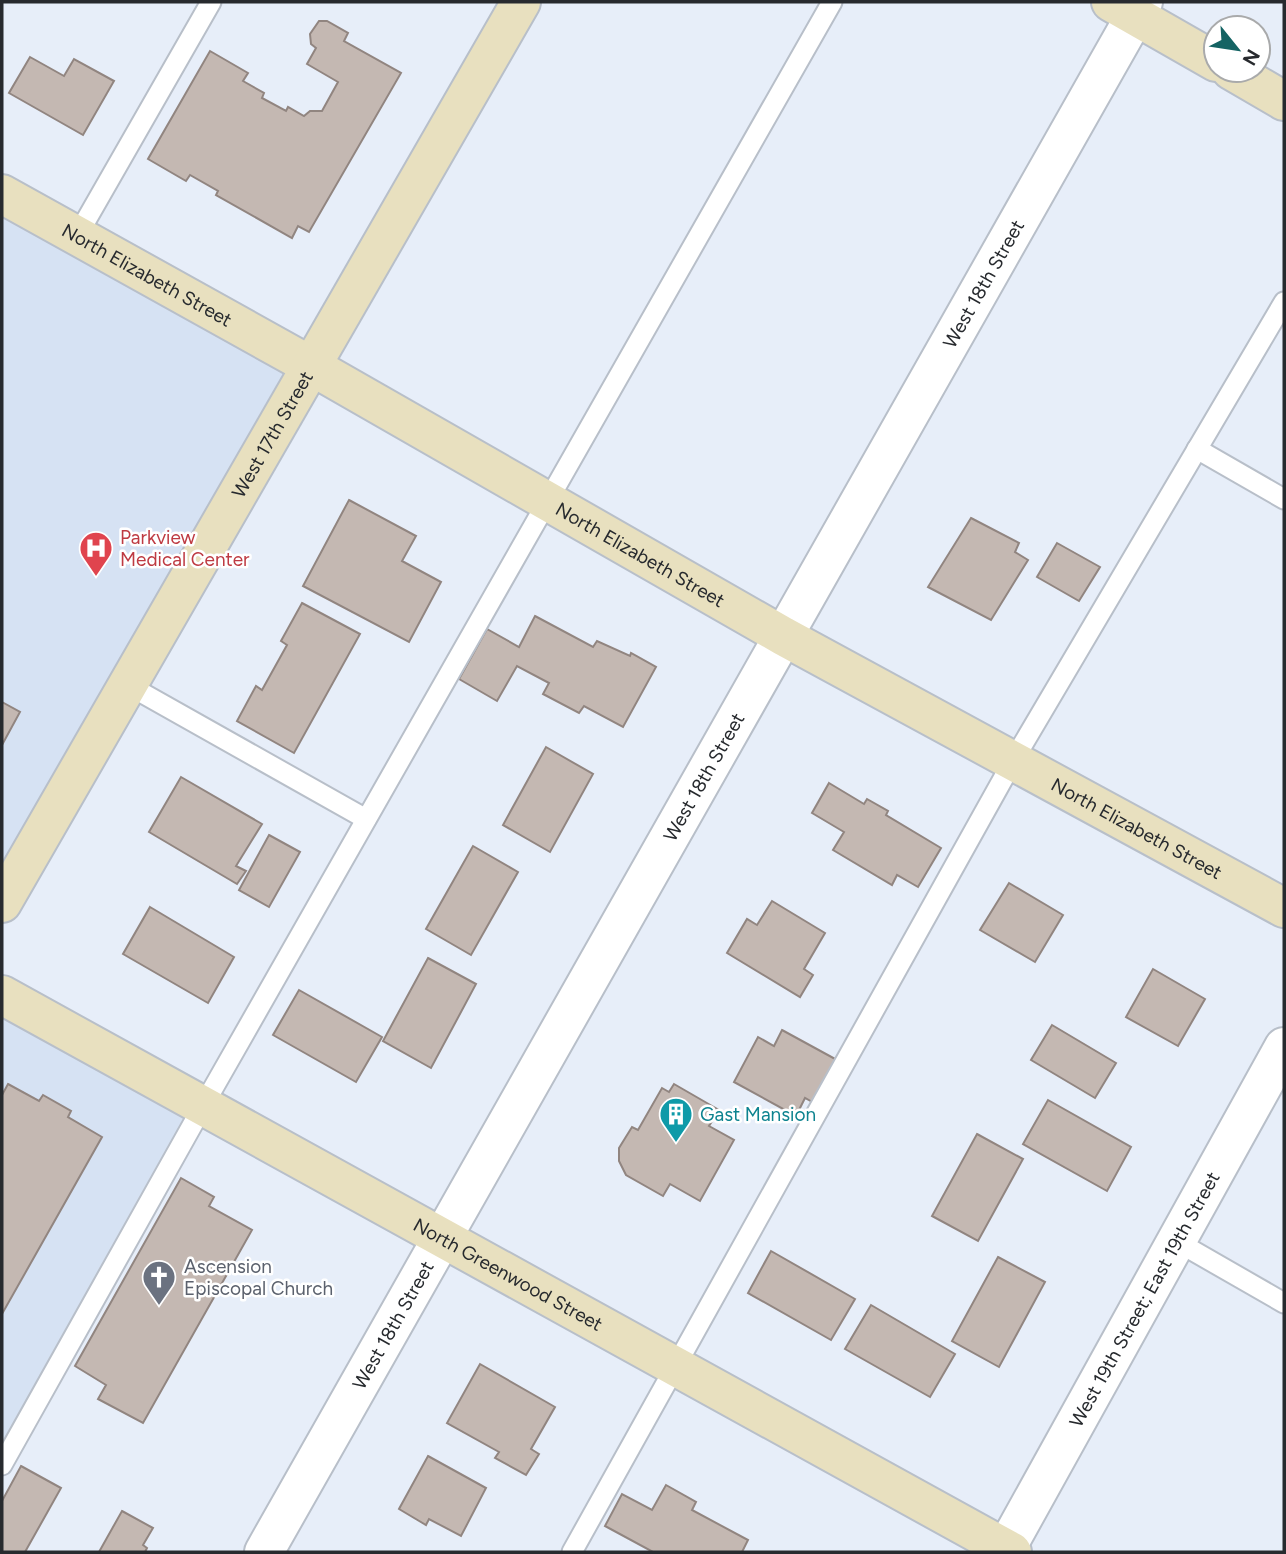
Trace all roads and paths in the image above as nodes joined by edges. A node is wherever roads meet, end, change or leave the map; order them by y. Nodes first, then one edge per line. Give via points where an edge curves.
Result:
1 (211, 2) edge
2 (521, 2) edge
3 (832, 2) edge
4 (1130, 6) edge
5 (1202, 52) edge
6 (1255, 84) edge
7 (1284, 101) edge
8 (2, 194) edge
9 (76, 236) junction
10 (1284, 302) edge
11 (313, 367) junction
12 (1197, 449) junction
13 (1284, 499) edge
14 (548, 501) junction
15 (783, 636) junction
16 (128, 685) junction
17 (1013, 761) junction
18 (366, 819) junction
19 (2, 903) edge
20 (1284, 908) edge
21 (2, 995) edge
22 (1284, 1048) edge
23 (203, 1106) junction
24 (441, 1237) junction
25 (1176, 1241) junction
26 (1284, 1303) edge
27 (675, 1366) junction
28 (2, 1465) edge
29 (1007, 1551) edge
30 (264, 1552) edge
31 (572, 1552) edge

1 - 9 lane
2 - 11 main road, West 17th Street
3 - 14 lane
4 - 5 main road
4 - 15 street, West 18th Street
6 - 7 main road
8 - 9 main road, North Elizabeth Street
9 - 11 main road, North Elizabeth Street
10 - 12 lane
11 - 14 main road, North Elizabeth Street
11 - 16 main road, West 17th Street
12 - 13 lane
12 - 17 lane
14 - 15 main road, North Elizabeth Street
14 - 18 lane
15 - 17 main road, North Elizabeth Street
15 - 24 street, West 18th Street
16 - 18 lane
16 - 19 main road, West 17th Street
17 - 20 main road, North Elizabeth Street
17 - 27 lane
18 - 23 lane
21 - 23 main road, North Greenwood Street
22 - 25 street, West 19th Street; East 19th Street
23 - 24 main road, North Greenwood Street
23 - 28 lane
24 - 27 main road, North Greenwood Street
24 - 30 street, West 18th Street
25 - 26 lane
25 - 29 street, West 19th Street; East 19th Street
27 - 29 main road, North Greenwood Street
27 - 31 lane

